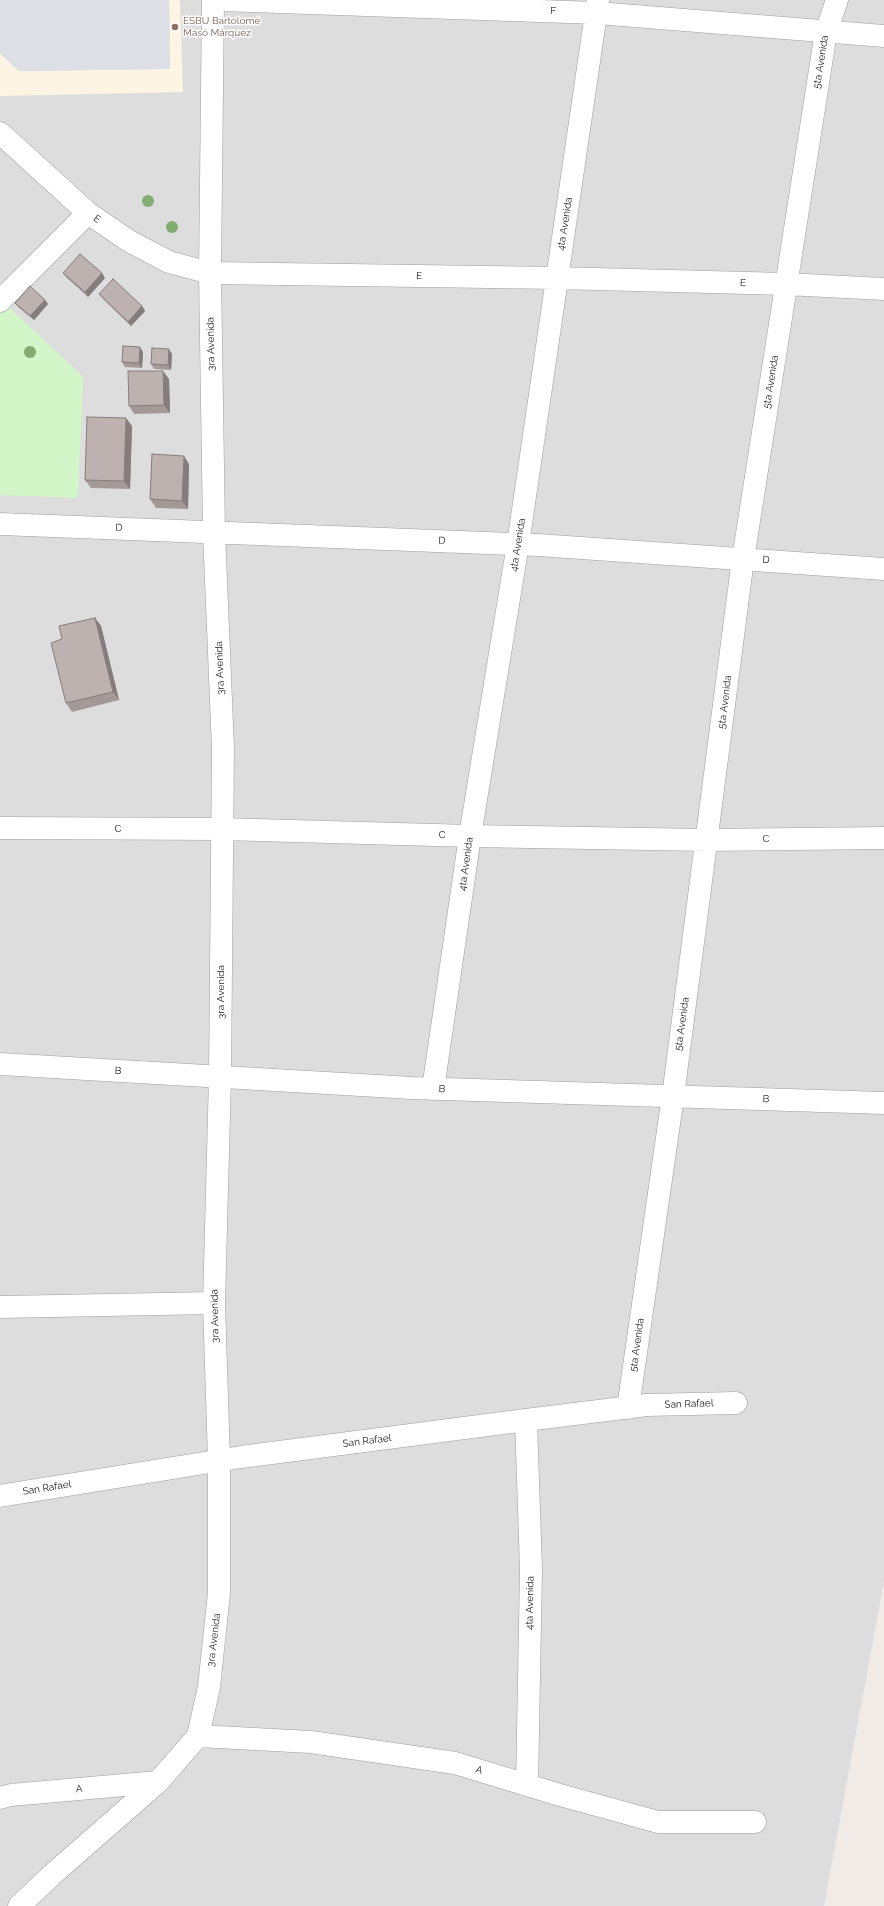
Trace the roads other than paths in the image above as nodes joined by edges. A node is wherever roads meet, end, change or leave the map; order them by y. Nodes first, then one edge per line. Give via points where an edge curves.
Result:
1 (213, 0) edge
2 (221, 0) edge
3 (837, 0) edge
4 (597, 6) edge
5 (826, 32) junction
6 (884, 36) edge
7 (0, 133) edge
8 (88, 213) junction
9 (210, 273) junction
10 (557, 278) junction
11 (786, 284) junction
12 (884, 289) edge
13 (0, 301) edge
14 (0, 524) edge
15 (214, 532) junction
16 (518, 544) junction
17 (743, 558) junction
18 (884, 569) edge
19 (0, 828) edge
20 (222, 829) junction
21 (470, 836) junction
22 (884, 838) edge
23 (707, 840) junction
24 (0, 1064) edge
25 (220, 1077) junction
26 (433, 1089) junction
27 (673, 1096) junction
28 (884, 1103) edge
29 (214, 1303) junction
30 (0, 1307) edge
31 (736, 1403) dead end
32 (628, 1408) junction
33 (526, 1420) junction
34 (219, 1460) junction
35 (0, 1496) edge
36 (198, 1736) junction
37 (158, 1782) junction
38 (527, 1785) junction
39 (0, 1798) edge
40 (755, 1822) dead end
41 (19, 1906) edge

1 - 9 street, 3ra Avenida
2 - 4 street, F
3 - 5 street, 5ta Avenida
4 - 5 street, F
4 - 10 street, 4ta Avenida
5 - 6 street, F
5 - 11 street, 5ta Avenida
7 - 8 street, E
8 - 9 street, E via 129,241 169,262
8 - 13 street
9 - 10 street, E
9 - 15 street, 3ra Avenida
10 - 11 street, E
10 - 16 street, 4ta Avenida
11 - 12 street, E
11 - 17 street, 5ta Avenida
14 - 15 street, D
15 - 16 street, D
15 - 20 street, 3ra Avenida via 223,749
16 - 17 street, D
16 - 21 street, 4ta Avenida
17 - 18 street, D
17 - 23 street, 5ta Avenida
19 - 20 street, C
20 - 21 street, C
20 - 25 street, 3ra Avenida
21 - 23 street, C
21 - 26 street, 4ta Avenida
22 - 23 street, C
23 - 27 street, 5ta Avenida
24 - 25 street, B
25 - 26 street, B
25 - 29 street, 3ra Avenida
26 - 27 street, B
27 - 28 street, B
27 - 32 street, 5ta Avenida
29 - 30 street
29 - 34 street, 3ra Avenida
31 - 32 street, San Rafael via 647,1405
32 - 33 street, San Rafael
33 - 34 street, San Rafael
33 - 38 street, 4ta Avenida via 531,1570
34 - 35 street, San Rafael
34 - 36 street, 3ra Avenida via 219,1593 208,1688
36 - 37 street, 3ra Avenida
36 - 38 street, A via 312,1742 447,1762
37 - 39 street, A
37 - 41 street, 3ra Avenida
38 - 40 street, A via 658,1822

